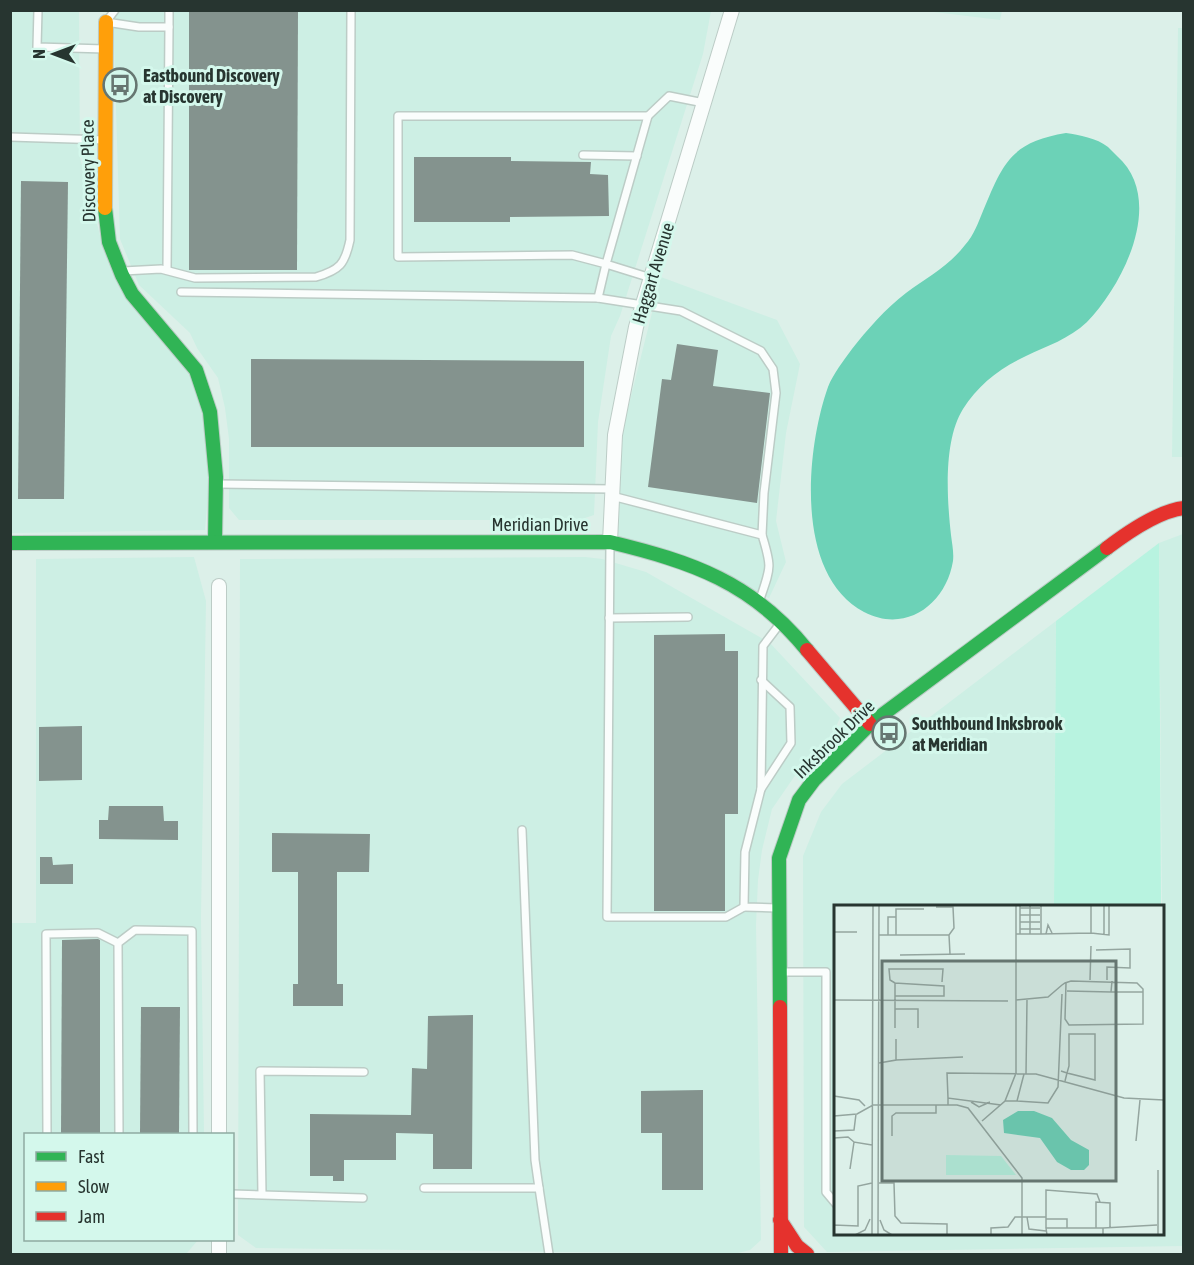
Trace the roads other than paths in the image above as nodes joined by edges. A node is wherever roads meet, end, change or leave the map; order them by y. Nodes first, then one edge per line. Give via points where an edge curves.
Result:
1 (38, 10) edge
2 (115, 10) edge
3 (169, 10) edge
4 (351, 10) edge
5 (732, 10) edge
6 (106, 22) junction
7 (169, 27) junction
8 (105, 49) junction
9 (704, 103) junction
10 (648, 116) junction
11 (10, 137) edge
12 (105, 140) junction
13 (583, 155) dead end
14 (637, 156) junction
15 (606, 264) junction
16 (167, 270) junction
17 (120, 271) junction
18 (651, 278) junction
19 (181, 292) dead end
20 (598, 298) junction
21 (643, 304) junction
22 (216, 484) junction
23 (612, 492) junction
24 (1184, 508) edge
25 (762, 535) junction
26 (215, 541) junction
27 (610, 542) junction
28 (10, 543) edge
29 (219, 586) dead end
30 (760, 601) junction
31 (688, 617) dead end
32 (609, 618) junction
33 (782, 621) junction
34 (761, 680) junction
35 (870, 724) junction
36 (761, 789) junction
37 (522, 830) dead end
38 (744, 907) junction
39 (779, 908) junction
40 (118, 943) junction
41 (779, 972) junction
42 (364, 1072) dead end
43 (47, 1133) edge
44 (119, 1133) edge
45 (193, 1133) edge
46 (219, 1133) edge
47 (423, 1188) dead end
48 (539, 1188) junction
49 (234, 1194) edge
50 (262, 1194) junction
51 (363, 1198) dead end
52 (834, 1202) edge
53 (780, 1220) junction
54 (549, 1254) edge
55 (781, 1254) edge
56 (807, 1254) edge

1 - 8 lane via 37,47
2 - 6 lane
3 - 7 lane
4 - 16 lane via 350,240 342,265 316,277 195,278
5 - 9 street, Haggart Avenue
6 - 7 lane
6 - 8 street, Discovery Place
7 - 16 lane
8 - 12 street, Discovery Place
9 - 10 lane via 669,96
9 - 18 street, Haggart Avenue
10 - 14 lane
10 - 15 lane via 398,116 398,257 572,255
11 - 12 lane
12 - 17 street, Discovery Place via 105,209 109,242
13 - 14 lane
14 - 15 lane
15 - 18 lane
15 - 20 lane
16 - 17 lane
17 - 22 street, Discovery Place via 132,294 196,370 210,412
18 - 21 street, Haggart Avenue
19 - 20 lane
20 - 21 lane
21 - 23 street, Haggart Avenue via 615,435
21 - 25 lane via 681,312 761,351 773,369 776,393
22 - 23 lane
22 - 26 street, Discovery Place
23 - 25 lane
23 - 27 street, Haggart Avenue
24 - 35 street, Inksbrook Drive via 1131,530
25 - 30 lane via 770,570
26 - 27 street, Meridian Drive
26 - 28 street, Meridian Drive
27 - 30 street, Meridian Drive via 692,565
27 - 32 lane
29 - 46 street
30 - 33 street, Meridian Drive
31 - 32 lane
32 - 38 lane via 607,917 726,917
33 - 34 lane via 763,646
33 - 35 street, Meridian Drive
34 - 36 lane
34 - 36 lane via 790,707 791,742
35 - 39 street, Inksbrook Drive via 799,800 779,858
36 - 38 lane via 745,852
37 - 48 lane
38 - 39 lane
39 - 41 street, Inksbrook Drive
40 - 43 lane via 98,933 46,934
40 - 44 lane
40 - 45 lane via 135,930 192,931
41 - 52 lane via 826,972 826,1192
41 - 53 street, Inksbrook Drive
42 - 50 lane via 260,1071
47 - 48 lane
48 - 54 lane
49 - 50 lane
50 - 51 lane
53 - 55 street, Inksbrook Drive
53 - 56 street

